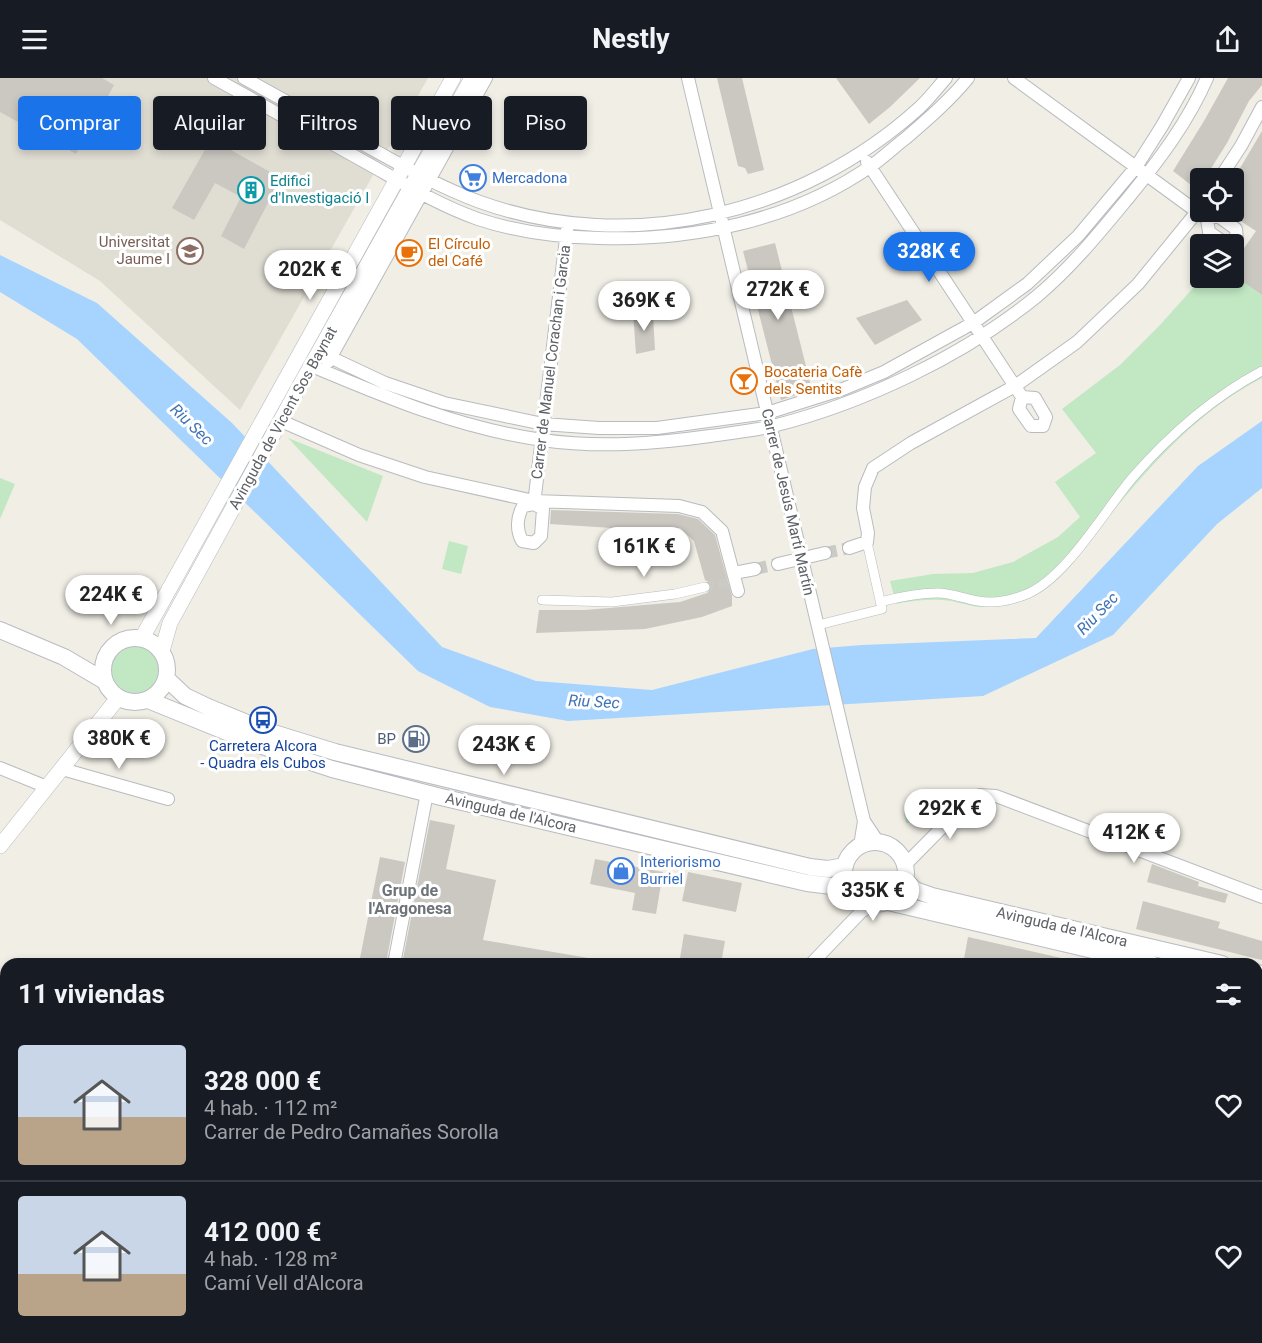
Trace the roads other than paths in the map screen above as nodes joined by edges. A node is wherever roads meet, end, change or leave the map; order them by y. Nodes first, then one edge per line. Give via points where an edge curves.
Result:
1 (214, 78) edge
2 (244, 78) edge
3 (453, 78) edge
4 (472, 78) edge
5 (486, 78) edge
6 (688, 78) edge
7 (946, 78) edge
8 (968, 78) edge
9 (1014, 78) edge
10 (1189, 78) edge
11 (1207, 78) edge
12 (1262, 107) edge
13 (861, 153) junction
14 (870, 167) junction
15 (1136, 167) junction
16 (1227, 168) edge
17 (400, 173) junction
18 (1147, 175) junction
19 (420, 184) junction
20 (1190, 205) edge
21 (720, 214) junction
22 (567, 222) junction
23 (1194, 222) edge
24 (724, 229) junction
25 (566, 237) junction
26 (974, 323) junction
27 (982, 336) junction
28 (325, 355) junction
29 (317, 369) junction
30 (1262, 371) edge
31 (1019, 392) junction
32 (767, 413) junction
33 (281, 421) junction
34 (543, 424) junction
35 (771, 427) junction
36 (541, 440) junction
37 (534, 502) junction
38 (867, 542) junction
39 (849, 548) tunnel mouth
40 (825, 553) tunnel mouth
41 (802, 559) junction
42 (778, 564) tunnel mouth
43 (755, 569) tunnel mouth
44 (705, 587) tunnel mouth
45 (542, 600) dead end
46 (881, 606) junction
47 (818, 625) junction
48 (0, 630) edge
49 (142, 638) junction
50 (162, 651) junction
51 (64, 657) junction
52 (104, 658) junction
53 (166, 678) junction
54 (104, 680) junction
55 (118, 698) junction
56 (148, 700) junction
57 (0, 768) edge
58 (62, 769) junction
59 (47, 787) junction
60 (427, 793) junction
61 (168, 799) dead end
62 (864, 821) junction
63 (878, 842) junction
64 (0, 846) edge
65 (860, 846) junction
66 (845, 866) junction
67 (905, 873) junction
68 (1262, 897) edge
69 (866, 901) junction
70 (395, 958) edge
71 (816, 958) edge
72 (1104, 958) edge
73 (1196, 958) edge

1 - 17 street
2 - 17 street
3 - 17 street, Avinguda de Vicent Sos Baynat
4 - 19 street, Avinguda de Vicent Sos Baynat
5 - 19 street, Avinguda de Vicent Sos Baynat
6 - 21 street, Carrer de Jesús Martí Martín
7 - 13 street via 920,108
8 - 14 street via 929,118
9 - 15 street
10 - 15 street
11 - 18 street via 1197,101
12 - 16 street
13 - 14 street
13 - 21 street via 785,194
14 - 24 street via 790,208
14 - 26 street
15 - 18 street
15 - 26 street via 1078,237 1027,284
17 - 19 street
17 - 49 street, Avinguda de Vicent Sos Baynat
18 - 20 street
18 - 27 street via 1087,248 1037,296
19 - 22 street via 520,214
19 - 25 street via 476,218 518,230
19 - 28 street, Avinguda de Vicent Sos Baynat
21 - 22 street via 662,224
21 - 24 street, Carrer de Jesús Martí Martín
22 - 25 street, Carrer de Manuel Corachan i Garcia
23 - 31 street via 1138,284
24 - 25 street via 663,237
24 - 32 street, Carrer de Jesús Martí Martín
25 - 34 street, Carrer de Manuel Corachan i Garcia
26 - 27 street
26 - 32 street via 884,372
27 - 31 street
27 - 35 street via 846,404
28 - 29 street, Avinguda de Vicent Sos Baynat
28 - 34 street via 385,383 444,403
29 - 33 street, Avinguda de Vicent Sos Baynat
29 - 36 street via 441,417
30 - 46 street via 1202,410 1163,446 1045,583 1005,600 981,602 930,593 909,595
31 - 38 street via 911,443 873,468 865,487 863,508
32 - 34 street via 657,428
32 - 35 street, Carrer de Jesús Martí Martín
33 - 37 street via 359,455 425,477
33 - 50 street, Avinguda de Vicent Sos Baynat via 170,623
34 - 36 street, Carrer de Manuel Corachan i Garcia
35 - 36 street via 657,444
35 - 41 street, Carrer de Jesús Martí Martín
36 - 37 street, Carrer de Manuel Corachan i Garcia
37 - 43 street via 679,506 702,512 722,531 735,582
38 - 39 street
38 - 46 street
40 - 41 street
41 - 42 street
41 - 47 street, Carrer de Jesús Martí Martín
44 - 45 street via 612,602
46 - 47 street
47 - 62 street, Carrer de Jesús Martí Martín
48 - 51 main road
49 - 50 main road
49 - 52 main road via 126,638 113,645
50 - 53 main road via 167,664
51 - 52 main road
51 - 54 main road
52 - 54 main road
53 - 56 main road via 160,691
53 - 66 main road, Avinguda de l'Alcora via 185,696 208,707 334,752 810,867
54 - 55 main road
55 - 56 main road
55 - 58 street
56 - 60 main road, Avinguda de l'Alcora via 299,759
57 - 59 street
58 - 59 street
58 - 61 street
59 - 64 street
60 - 69 main road, Avinguda de l'Alcora via 807,883
60 - 70 street
62 - 63 street, Carrer de Jesús Martí Martín
62 - 65 street, Carrer de Jesús Martí Martín
63 - 65 main road
63 - 67 main road via 900,854
65 - 66 main road
66 - 69 main road via 844,877
67 - 68 street via 968,801 980,795 996,796
67 - 69 main road via 899,893
67 - 73 main road, Avinguda de l'Alcora via 915,890 932,896
69 - 71 street
69 - 72 main road, Avinguda de l'Alcora

